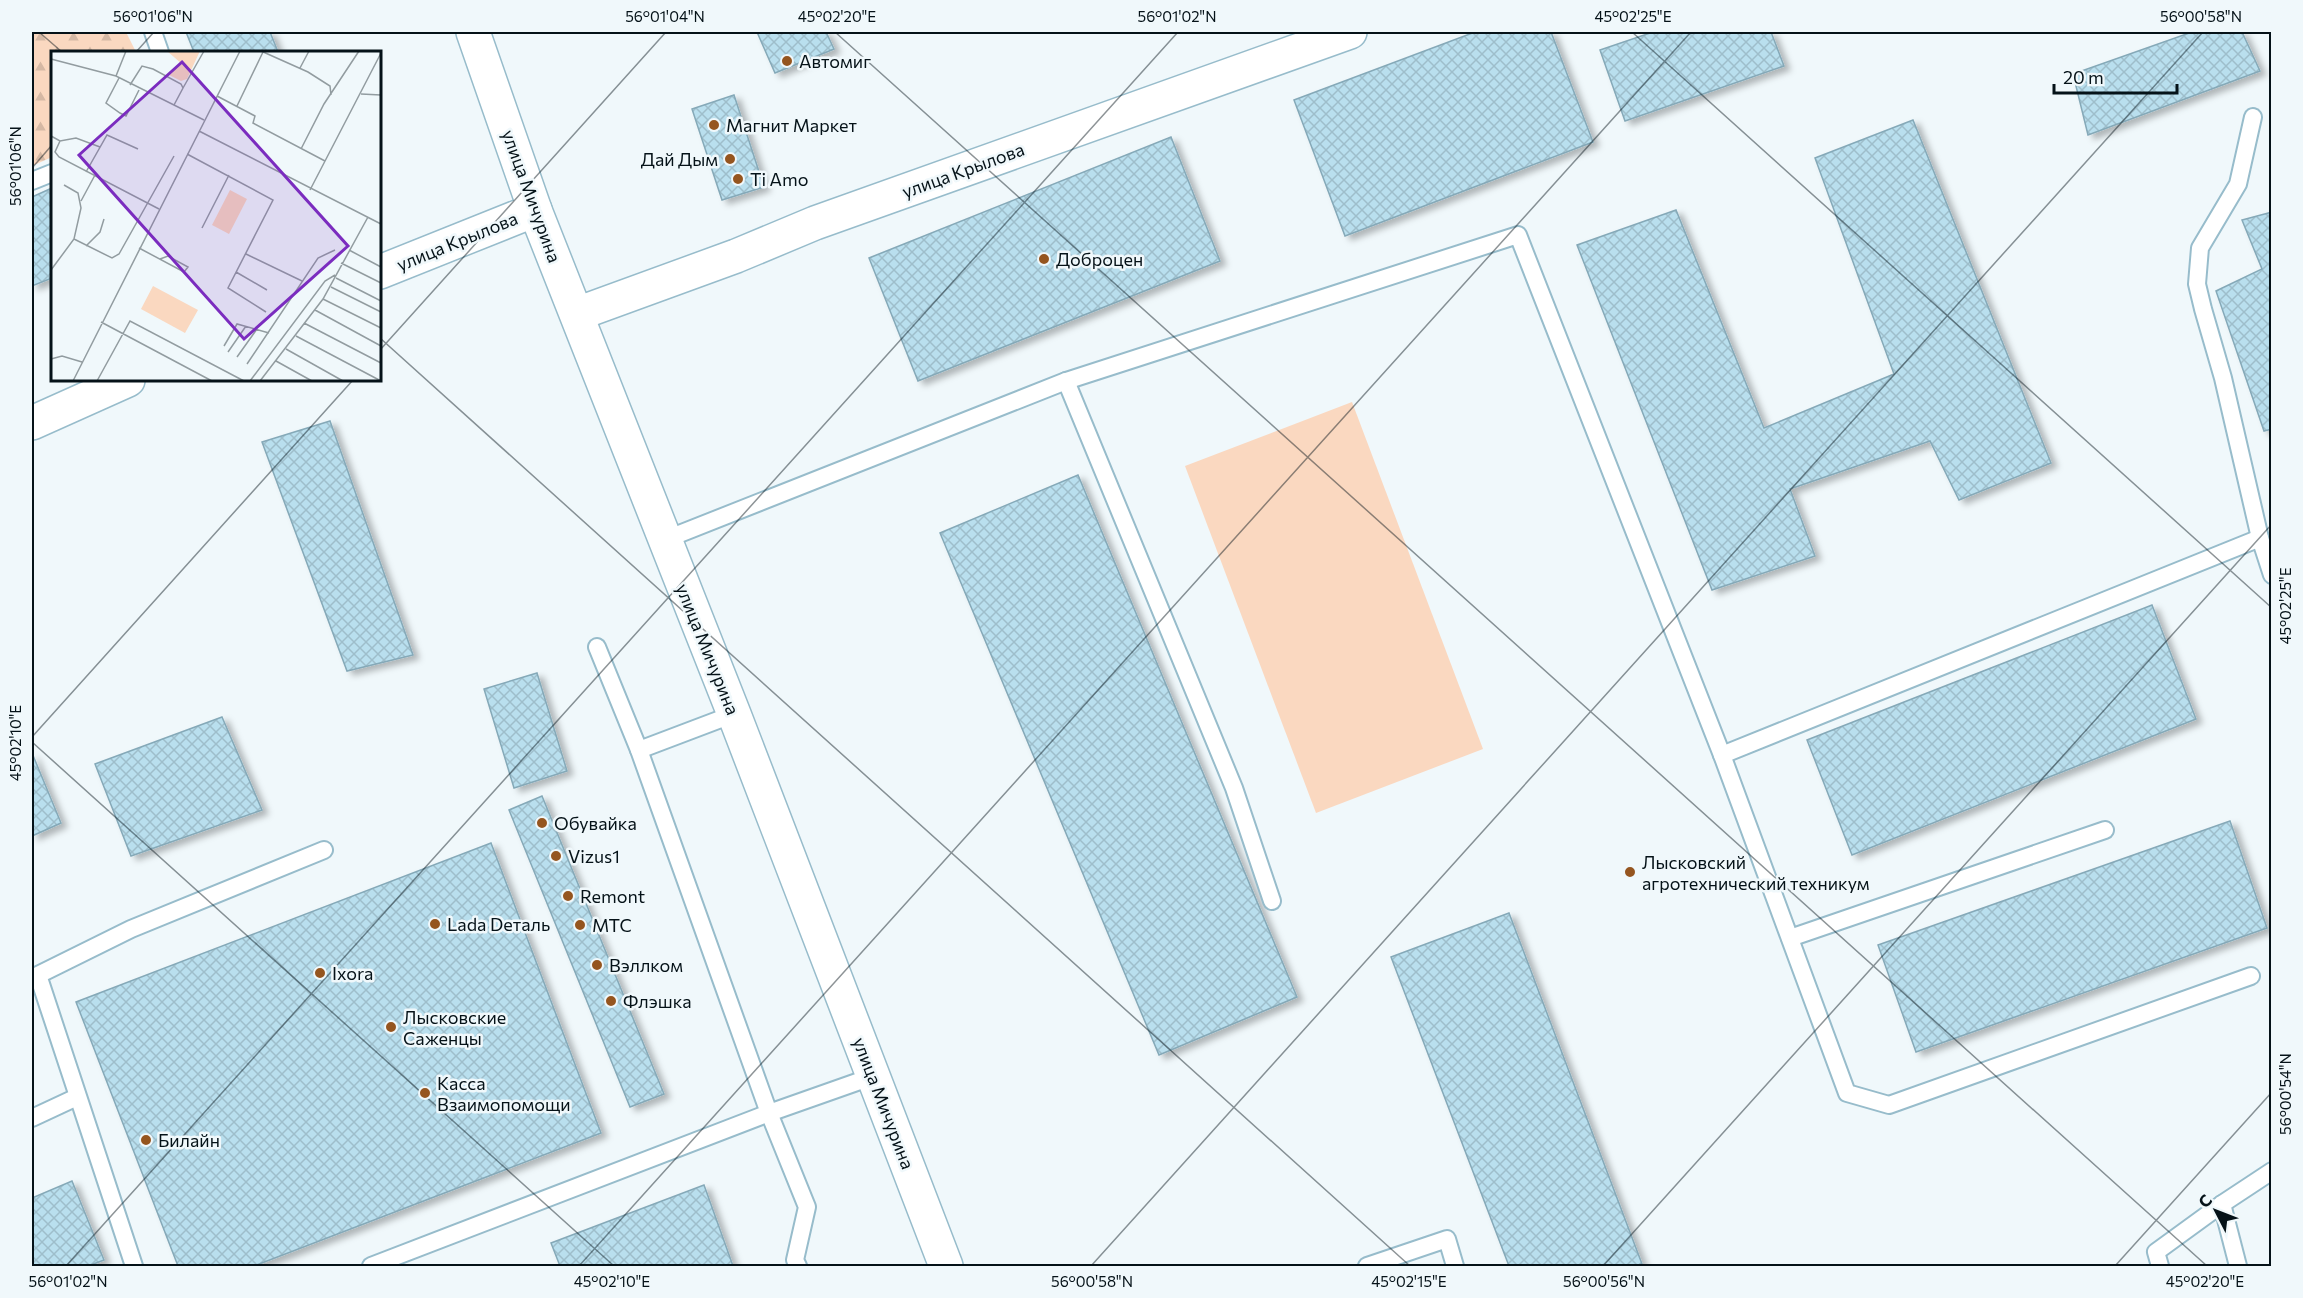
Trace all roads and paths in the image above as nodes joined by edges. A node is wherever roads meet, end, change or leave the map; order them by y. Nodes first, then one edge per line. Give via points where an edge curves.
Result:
1 (153, 32) edge
2 (473, 32) edge
3 (1350, 32) edge
4 (160, 51) edge
5 (2253, 117) dead end
6 (51, 173) edge
7 (32, 181) edge
8 (535, 210) junction
9 (381, 272) edge
10 (577, 314) junction
11 (126, 381) edge
12 (1066, 381) junction
13 (32, 423) edge
14 (2260, 538) junction
15 (664, 540) junction
16 (2271, 575) edge
17 (597, 647) dead end
18 (734, 714) junction
19 (639, 750) junction
20 (1722, 755) junction
21 (2105, 830) dead end
22 (324, 850) dead end
23 (1272, 901) dead end
24 (1790, 938) junction
25 (2251, 976) dead end
26 (874, 1076) junction
27 (77, 1097) junction
28 (769, 1113) junction
29 (32, 1118) edge
30 (2271, 1171) edge
31 (2222, 1204) junction
32 (134, 1266) edge
33 (371, 1266) edge
34 (798, 1266) edge
35 (946, 1266) edge
36 (1367, 1266) edge
37 (1455, 1266) edge
38 (2160, 1266) edge
39 (2238, 1266) edge

1 - 4 lane
2 - 8 main road, улица Мичурина
3 - 10 main road, улица Крылова via 815,223
5 - 14 lane via 2238,184 2200,248 2197,284
6 - 7 lane
8 - 9 main road, улица Крылова
8 - 10 main road, улица Мичурина
10 - 15 main road, улица Мичурина
11 - 13 main road
12 - 15 lane
12 - 20 lane via 1518,236
12 - 23 lane via 1234,788
14 - 16 lane
14 - 20 lane
15 - 18 main road, улица Мичурина
17 - 19 lane
18 - 19 lane
18 - 26 main road, улица Мичурина
19 - 28 lane
20 - 24 lane
21 - 24 lane
22 - 27 lane via 131,930 39,975
24 - 25 lane via 1847,1093 1889,1105
26 - 28 lane
26 - 35 main road, улица Мичурина
27 - 29 lane
27 - 32 lane
28 - 33 lane
28 - 34 lane via 807,1208 795,1260
30 - 31 lane
31 - 38 lane via 2156,1252
31 - 39 lane
36 - 37 lane via 1447,1239

